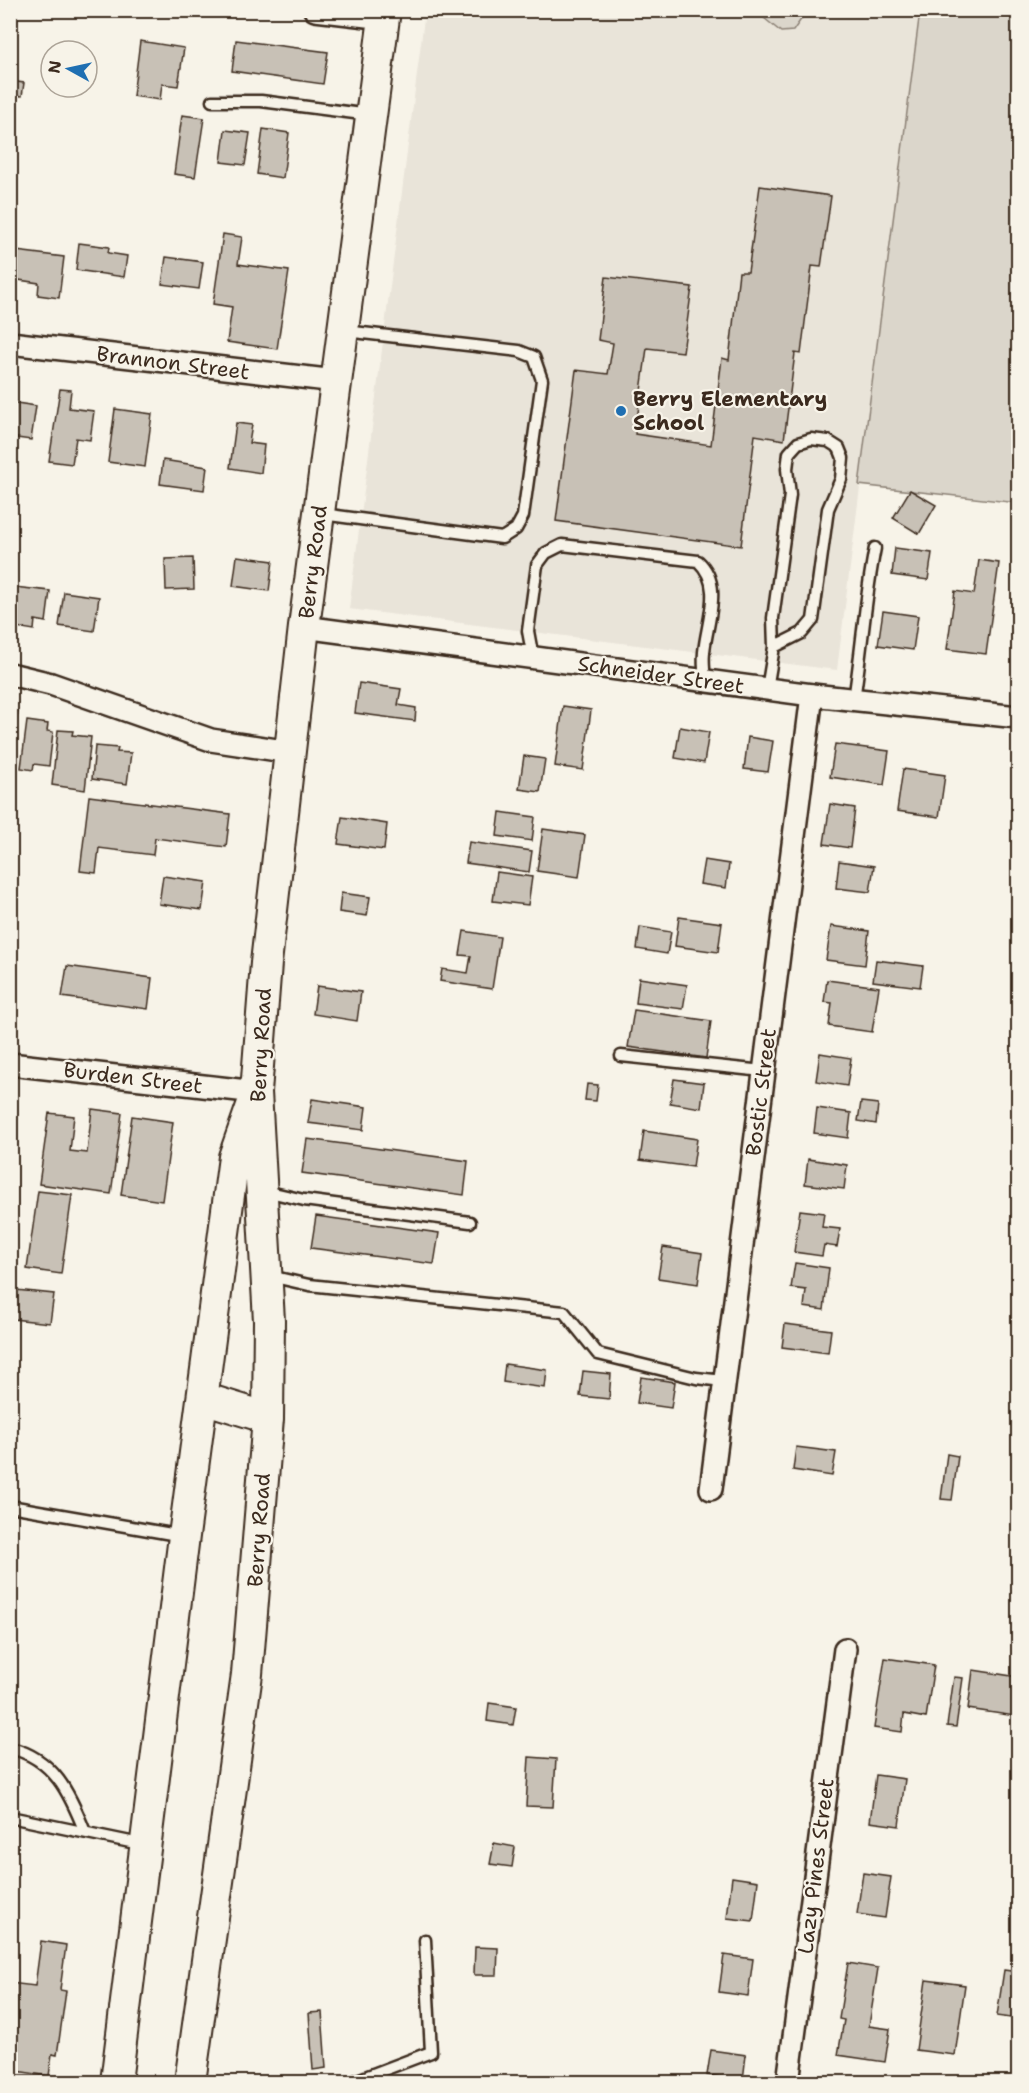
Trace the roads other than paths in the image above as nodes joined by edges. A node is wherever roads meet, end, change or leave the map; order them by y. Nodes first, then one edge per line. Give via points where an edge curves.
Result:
1 (315, 10) edge
2 (385, 14) edge
3 (212, 101) dead end
4 (371, 115) junction
5 (342, 330) junction
6 (10, 343) edge
7 (336, 381) junction
8 (319, 514) junction
9 (875, 549) dead end
10 (304, 627) junction
11 (774, 647) junction
12 (533, 658) junction
13 (10, 674) edge
14 (705, 680) junction
15 (768, 689) junction
16 (812, 695) junction
17 (854, 699) junction
18 (1018, 717) edge
19 (290, 752) junction
20 (621, 1056) dead end
21 (10, 1064) edge
22 (764, 1071) junction
23 (256, 1092) junction
24 (262, 1190) junction
25 (470, 1222) dead end
26 (266, 1276) junction
27 (724, 1381) junction
28 (203, 1398) junction
29 (267, 1418) junction
30 (711, 1489) dead end
31 (10, 1506) edge
32 (184, 1536) junction
33 (844, 1649) dead end
34 (10, 1748) edge
35 (10, 1817) edge
36 (85, 1832) junction
37 (145, 1845) junction
38 (425, 1940) dead end
39 (116, 2082) edge
40 (190, 2082) edge
41 (352, 2082) edge
42 (788, 2082) edge

1 - 2 street
2 - 4 street, Berry Road
3 - 4 lane via 261,101
4 - 5 street, Berry Road
5 - 7 street, Berry Road
5 - 8 lane via 519,351 534,357 542,380 523,516 516,529 502,538
6 - 7 street, Brannon Street
7 - 8 street, Berry Road
8 - 10 street, Berry Road
9 - 17 lane
10 - 12 street, Schneider Street
10 - 19 street, Berry Road
11 - 11 lane via 802,633 813,620 828,509 841,479 843,458 839,448 828,441 810,439 798,443 789,453 790,495 773,618
11 - 15 lane
12 - 14 street, Schneider Street
12 - 14 lane via 528,631 537,565 546,553 562,545 698,561 708,570 713,588 704,653
13 - 19 street via 51,684 211,740
14 - 15 street, Schneider Street
15 - 16 street, Schneider Street
16 - 17 street, Schneider Street
16 - 22 street, Bostic Street
17 - 18 street, Schneider Street
19 - 23 street, Berry Road
20 - 22 lane
21 - 23 street, Burden Street
22 - 27 street, Bostic Street
23 - 24 street, Berry Road
23 - 28 street via 234,1157
24 - 25 lane via 304,1200
24 - 26 street, Berry Road
26 - 27 lane via 309,1285 564,1312 598,1354
26 - 29 street, Berry Road
27 - 30 street, Bostic Street
28 - 29 street
28 - 32 street
29 - 40 street, Berry Road via 248,1674
31 - 32 lane
32 - 37 street
33 - 42 street, Lazy Pines Street
34 - 36 lane via 28,1752 55,1773
35 - 36 lane
36 - 37 lane
37 - 39 street
38 - 41 lane via 430,2052

